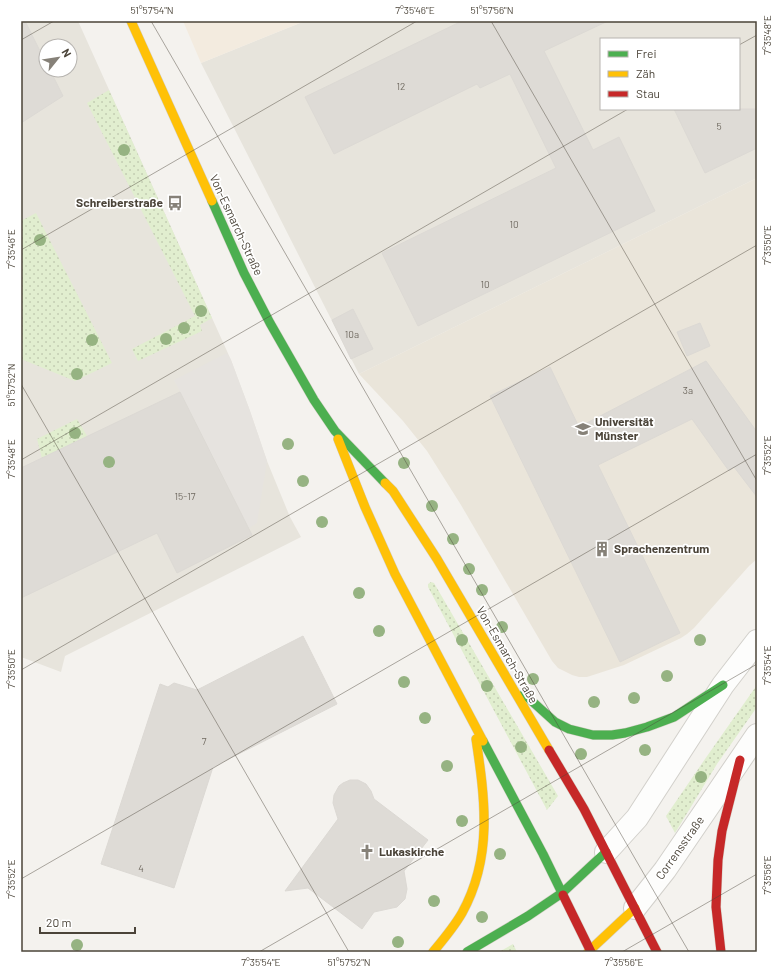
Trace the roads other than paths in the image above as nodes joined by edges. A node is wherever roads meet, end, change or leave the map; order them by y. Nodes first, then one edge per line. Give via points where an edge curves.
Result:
1 (131, 21) edge
2 (335, 431) junction
3 (757, 641) edge
4 (507, 678) junction
5 (723, 685) junction
6 (474, 726) junction
7 (757, 735) edge
8 (740, 760) junction
9 (606, 852) junction
10 (562, 894) junction
11 (634, 908) junction
12 (590, 951) edge
13 (433, 952) edge
14 (467, 952) edge
15 (657, 952) edge
16 (722, 952) edge

1 - 2 main road, Von-Esmarch-Straße via 248,280 314,400
2 - 4 main road, Von-Esmarch-Straße via 393,491 437,559
2 - 6 main road, Von-Esmarch-Straße via 395,574
3 - 5 street
4 - 5 main road via 555,722 569,729 593,735 626,733 674,717
4 - 9 main road, Von-Esmarch-Straße via 584,809
5 - 9 street via 637,818
6 - 10 main road, Von-Esmarch-Straße
6 - 13 main road via 484,799 482,856 471,894 463,911 451,931
7 - 8 street, Corrensstraße
8 - 11 street, Corrensstraße via 666,870
8 - 16 main road via 722,831 718,860 716,907
9 - 10 main road
9 - 11 main road, Von-Esmarch-Straße
10 - 12 main road, Von-Esmarch-Straße
10 - 14 main road
11 - 12 main road, Corrensstraße
11 - 15 main road, Von-Esmarch-Straße

